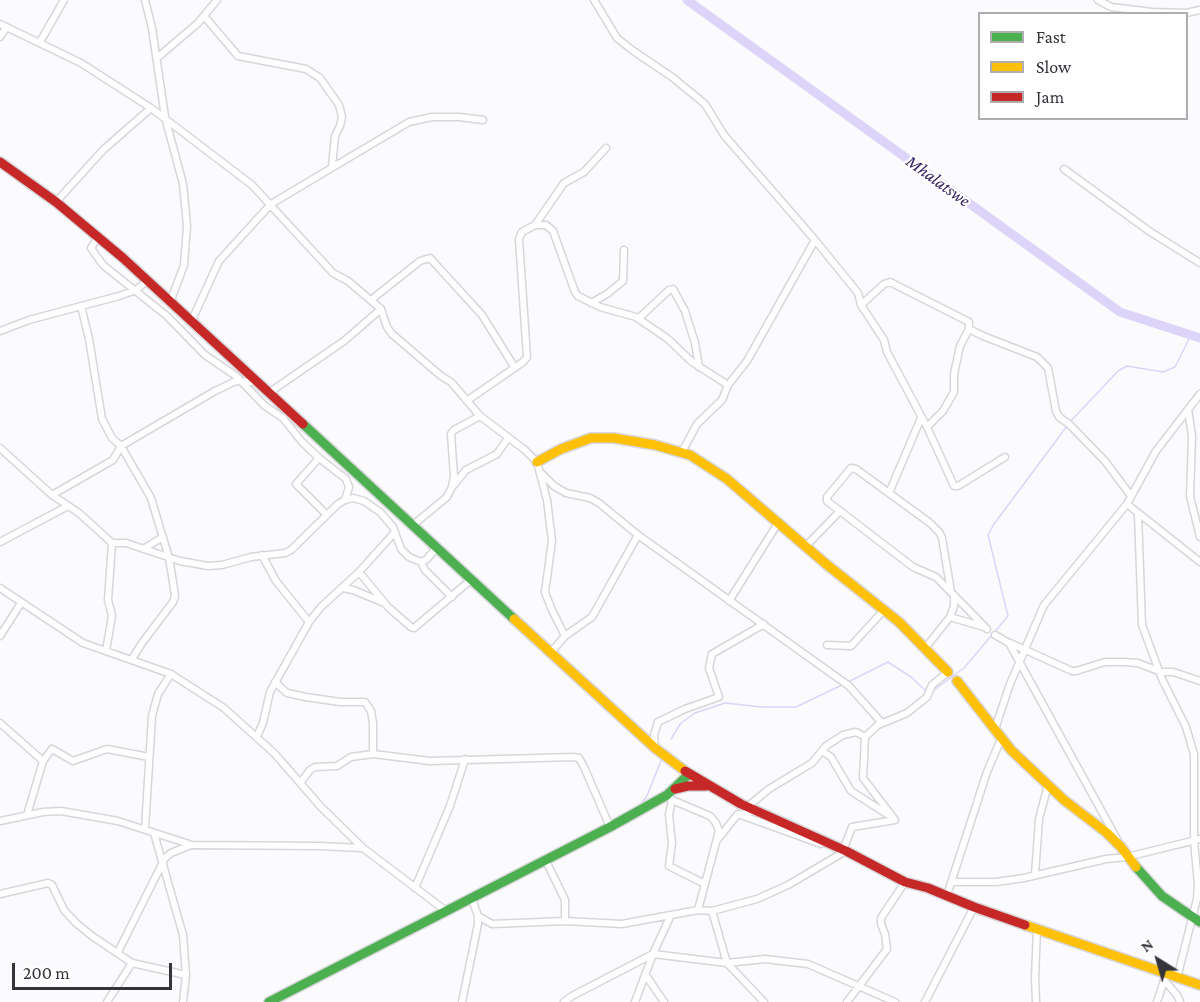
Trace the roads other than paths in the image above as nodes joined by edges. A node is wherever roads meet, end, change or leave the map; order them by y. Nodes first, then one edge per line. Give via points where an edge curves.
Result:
1 (64, 0) edge
2 (145, 0) edge
3 (217, 0) edge
4 (594, 0) edge
5 (1098, 0) edge
6 (1152, 12) edge
7 (204, 16) junction
8 (3, 26) edge
9 (0, 37) edge
10 (40, 42) junction
11 (157, 58) junction
12 (151, 108) junction
13 (165, 117) junction
14 (483, 120) dead end
15 (606, 148) dead end
16 (0, 162) edge
17 (332, 166) junction
18 (1064, 169) dead end
19 (56, 202) junction
20 (271, 204) junction
21 (535, 225) junction
22 (98, 237) junction
23 (815, 240) junction
24 (624, 250) dead end
25 (1200, 263) edge
26 (148, 280) junction
27 (134, 291) junction
28 (171, 300) junction
29 (371, 300) junction
30 (591, 303) junction
31 (861, 305) junction
32 (81, 306) junction
33 (381, 309) junction
34 (638, 319) junction
35 (192, 320) junction
36 (969, 329) junction
37 (0, 331) edge
38 (699, 367) junction
39 (514, 368) junction
40 (256, 379) junction
41 (241, 381) junction
42 (728, 386) junction
43 (270, 392) junction
44 (1199, 398) edge
45 (468, 400) junction
46 (1188, 410) junction
47 (480, 416) junction
48 (921, 418) junction
49 (927, 427) junction
50 (508, 438) junction
51 (121, 446) junction
52 (3, 450) edge
53 (682, 452) junction
54 (1005, 457) dead end
55 (319, 458) junction
56 (0, 459) edge
57 (538, 467) junction
58 (452, 487) junction
59 (889, 493) junction
60 (52, 495) junction
61 (1131, 496) junction
62 (345, 500) junction
63 (1127, 504) junction
64 (68, 506) junction
65 (840, 512) junction
66 (1138, 514) junction
67 (327, 515) junction
68 (778, 523) junction
69 (413, 525) junction
70 (395, 532) junction
71 (638, 535) junction
72 (163, 537) junction
73 (1200, 537) edge
74 (0, 542) edge
75 (112, 543) junction
76 (806, 546) junction
77 (437, 547) junction
78 (143, 549) junction
79 (262, 555) junction
80 (169, 558) junction
81 (421, 562) junction
82 (1200, 562) edge
83 (359, 572) junction
84 (472, 579) junction
85 (0, 588) edge
86 (343, 588) junction
87 (953, 593) junction
88 (452, 597) junction
89 (729, 601) junction
90 (21, 603) junction
91 (385, 603) junction
92 (884, 610) junction
93 (950, 617) junction
94 (309, 622) junction
95 (764, 624) junction
96 (995, 635) dead end
97 (0, 636) edge
98 (566, 636) junction
99 (1009, 643) junction
100 (827, 645) dead end
101 (926, 647) junction
102 (106, 651) junction
103 (1025, 651) junction
104 (551, 652) junction
105 (132, 660) junction
106 (1020, 664) junction
107 (948, 672) joint
108 (1161, 672) junction
109 (171, 674) junction
110 (957, 681) dead end
111 (1200, 681) edge
112 (275, 682) junction
113 (0, 723) edge
114 (882, 723) junction
115 (995, 729) junction
116 (257, 736) junction
117 (865, 737) junction
118 (1001, 739) junction
119 (655, 748) junction
120 (822, 751) junction
121 (373, 754) junction
122 (149, 757) junction
123 (465, 759) junction
124 (43, 761) junction
125 (673, 761) junction
126 (689, 774) junction
127 (300, 783) junction
128 (1048, 785) junction
129 (710, 787) junction
130 (671, 795) junction
131 (751, 809) junction
132 (738, 814) junction
133 (27, 815) junction
134 (896, 820) junction
135 (0, 821) edge
136 (610, 828) junction
137 (145, 829) junction
138 (154, 833) junction
139 (717, 839) junction
140 (1197, 840) edge
141 (192, 845) junction
142 (1121, 847) junction
143 (363, 848) junction
144 (843, 850) junction
145 (1127, 857) junction
146 (546, 861) junction
147 (162, 865) junction
148 (1035, 875) junction
149 (905, 882) junction
150 (953, 882) junction
151 (705, 884) junction
152 (415, 888) junction
153 (0, 894) edge
154 (947, 896) junction
155 (472, 899) junction
156 (974, 907) junction
157 (698, 910) junction
158 (712, 911) junction
159 (447, 912) junction
160 (478, 916) junction
161 (670, 916) junction
162 (1196, 920) edge
163 (565, 921) junction
164 (489, 924) junction
165 (1037, 929) junction
166 (477, 934) junction
167 (118, 952) junction
168 (653, 954) junction
169 (132, 963) junction
170 (727, 963) junction
171 (645, 974) junction
172 (186, 975) junction
173 (1165, 977) junction
174 (1177, 978) junction
175 (1200, 985) edge
176 (858, 986) junction
177 (107, 1002) edge
178 (183, 1002) edge
179 (269, 1002) edge
180 (462, 1002) edge
181 (564, 1002) edge
182 (635, 1002) edge
183 (664, 1002) edge
184 (764, 1002) edge
185 (848, 1002) edge
186 (895, 1002) edge
187 (925, 1002) edge
188 (1036, 1002) edge
189 (1157, 1002) edge
190 (1180, 1002) edge

1 - 10 street
2 - 11 street
3 - 7 street
4 - 23 street via 617,38 705,104 724,135
5 - 6 street via 1111,7
7 - 11 street
7 - 17 street via 238,56 306,69 320,78 339,105 342,117 335,136
8 - 9 street
8 - 10 street
10 - 12 street
11 - 13 street
12 - 13 street
12 - 19 street via 103,150
13 - 20 street
13 - 28 street via 183,184 187,225 184,265
14 - 17 street via 432,117 409,122
15 - 21 street via 584,172 564,183
16 - 19 street
17 - 20 street
18 - 25 street
19 - 22 street
20 - 29 street via 333,273
20 - 35 street via 219,261
21 - 30 street via 546,225 553,231 575,292
21 - 39 street via 522,232 519,239 528,348 527,357
22 - 26 street
22 - 27 street via 91,248 94,254
23 - 31 street via 858,293
23 - 42 street via 747,361
24 - 30 street via 623,281
26 - 27 street
26 - 28 street
27 - 32 street
27 - 41 street via 167,316 205,355
28 - 35 street
29 - 33 street
29 - 39 street via 420,261 430,258 482,315
30 - 34 street
31 - 36 street via 890,282 969,322
31 - 48 street via 884,340
32 - 37 street
32 - 51 street via 102,419
33 - 43 street via 344,341
33 - 45 street via 392,334
34 - 38 street
34 - 38 street via 673,289 685,311
35 - 40 street
36 - 49 street via 960,346 954,392
36 - 61 street via 1044,362 1051,375 1059,417 1105,461
38 - 42 street
39 - 45 street
40 - 41 street
40 - 43 street
41 - 51 street via 214,391
41 - 55 street via 283,418
42 - 53 street via 722,400 697,424
43 - 69 street
44 - 46 street
45 - 47 street
46 - 61 street via 1156,451
46 - 73 street via 1192,436 1190,496
47 - 50 street
47 - 58 street via 451,434
48 - 49 street
48 - 59 street
49 - 54 street via 956,486
50 - 57 street
50 - 58 street via 497,454 466,470
51 - 60 street via 113,460
51 - 72 street via 151,498
52 - 56 street
52 - 60 street
53 - 57 street via 614,438 591,438 561,449
53 - 68 street via 727,479
55 - 62 street via 348,483
55 - 67 street via 296,484
57 - 71 street via 554,486 599,503
57 - 98 street via 552,541 545,592
58 - 69 street
59 - 65 street via 851,468 826,499
59 - 87 street via 939,532
60 - 64 street
61 - 63 street
62 - 67 street
62 - 70 street via 358,499 372,506
63 - 66 street
63 - 103 street via 1050,597
64 - 74 street
64 - 75 street
65 - 76 street
65 - 87 street via 913,567 936,577
66 - 82 street
66 - 108 street via 1142,625
67 - 79 street via 291,550
68 - 76 street
68 - 89 street
69 - 77 street
70 - 81 street via 405,553
70 - 83 street
71 - 89 street
71 - 98 street via 592,617
72 - 78 street
72 - 80 street
75 - 78 street
75 - 102 street via 108,600 112,616
76 - 92 street
77 - 81 street
77 - 84 street
78 - 80 street
79 - 80 street via 208,566
79 - 94 street via 276,581
80 - 105 street via 173,602
81 - 88 street
83 - 86 street
83 - 91 street
84 - 88 street
84 - 104 street
85 - 90 street
86 - 91 street
86 - 94 street
87 - 93 street
87 - 93 street via 987,629
88 - 91 street via 414,628
89 - 95 street
90 - 97 street
90 - 102 street via 83,643
92 - 100 street via 851,646
92 - 101 street
93 - 101 street
94 - 112 street
95 - 114 street via 849,686
95 - 119 street via 712,654 709,668 719,698 658,722
96 - 99 street
98 - 104 street
99 - 103 street
99 - 106 street
101 - 107 street
102 - 105 street
103 - 106 street
103 - 108 street via 1071,671 1113,661 1138,663
104 - 119 street
105 - 109 street
106 - 115 street
106 - 142 street
107 - 114 street via 907,713
108 - 111 street
108 - 140 street via 1192,742
109 - 116 street via 224,708
109 - 122 street via 158,694 152,716
110 - 115 street
112 - 116 street
112 - 121 street via 282,690 296,695 365,702 373,723
113 - 124 street
114 - 117 street
115 - 118 street
116 - 127 street
117 - 120 street via 850,732
117 - 134 street via 863,778
118 - 128 street
118 - 150 street
119 - 125 street
120 - 131 street via 812,762 769,789
120 - 134 street via 831,757 851,791
121 - 123 street via 430,761
121 - 127 street via 351,758 337,766 315,767
122 - 124 street via 107,749 73,760 52,749
122 - 137 street
123 - 136 street via 579,758
123 - 152 street
124 - 133 street
125 - 126 street
125 - 130 street via 677,776
126 - 129 street
126 - 130 street
127 - 143 street
128 - 142 street
128 - 148 street via 1041,804
129 - 130 street via 688,786
129 - 131 street
130 - 136 street
130 - 139 street via 710,816 719,831
130 - 151 street via 669,866
131 - 132 street
131 - 144 street
132 - 139 street
132 - 158 street via 844,852 764,896
133 - 135 street
133 - 137 street via 61,811
134 - 144 street via 852,827
136 - 146 street
137 - 138 street
138 - 141 street
138 - 147 street
139 - 151 street
140 - 145 street
140 - 162 street
141 - 143 street
141 - 147 street via 171,853
142 - 145 street
143 - 152 street
144 - 149 street
145 - 148 street
145 - 162 street via 1162,896
146 - 155 street
146 - 163 street via 566,900
147 - 167 street
147 - 172 street via 183,935
148 - 150 street via 996,882
149 - 154 street
149 - 176 street via 881,918 886,949
150 - 154 street
151 - 157 street
152 - 159 street
153 - 167 street via 48,883 76,923
154 - 156 street
155 - 159 street
155 - 160 street
156 - 165 street
156 - 187 street
157 - 158 street
157 - 161 street
158 - 170 street
159 - 179 street
160 - 164 street
160 - 166 street
161 - 163 street via 622,924
161 - 168 street
162 - 174 street
163 - 164 street
164 - 166 street
165 - 173 street
165 - 188 street
166 - 180 street
167 - 169 street
168 - 170 street
168 - 171 street
168 - 181 street
169 - 172 street
169 - 177 street
170 - 176 street via 765,959 808,964
170 - 184 street
171 - 182 street
171 - 183 street
172 - 178 street
173 - 174 street
173 - 189 street
173 - 190 street
174 - 175 street
176 - 185 street
176 - 186 street

